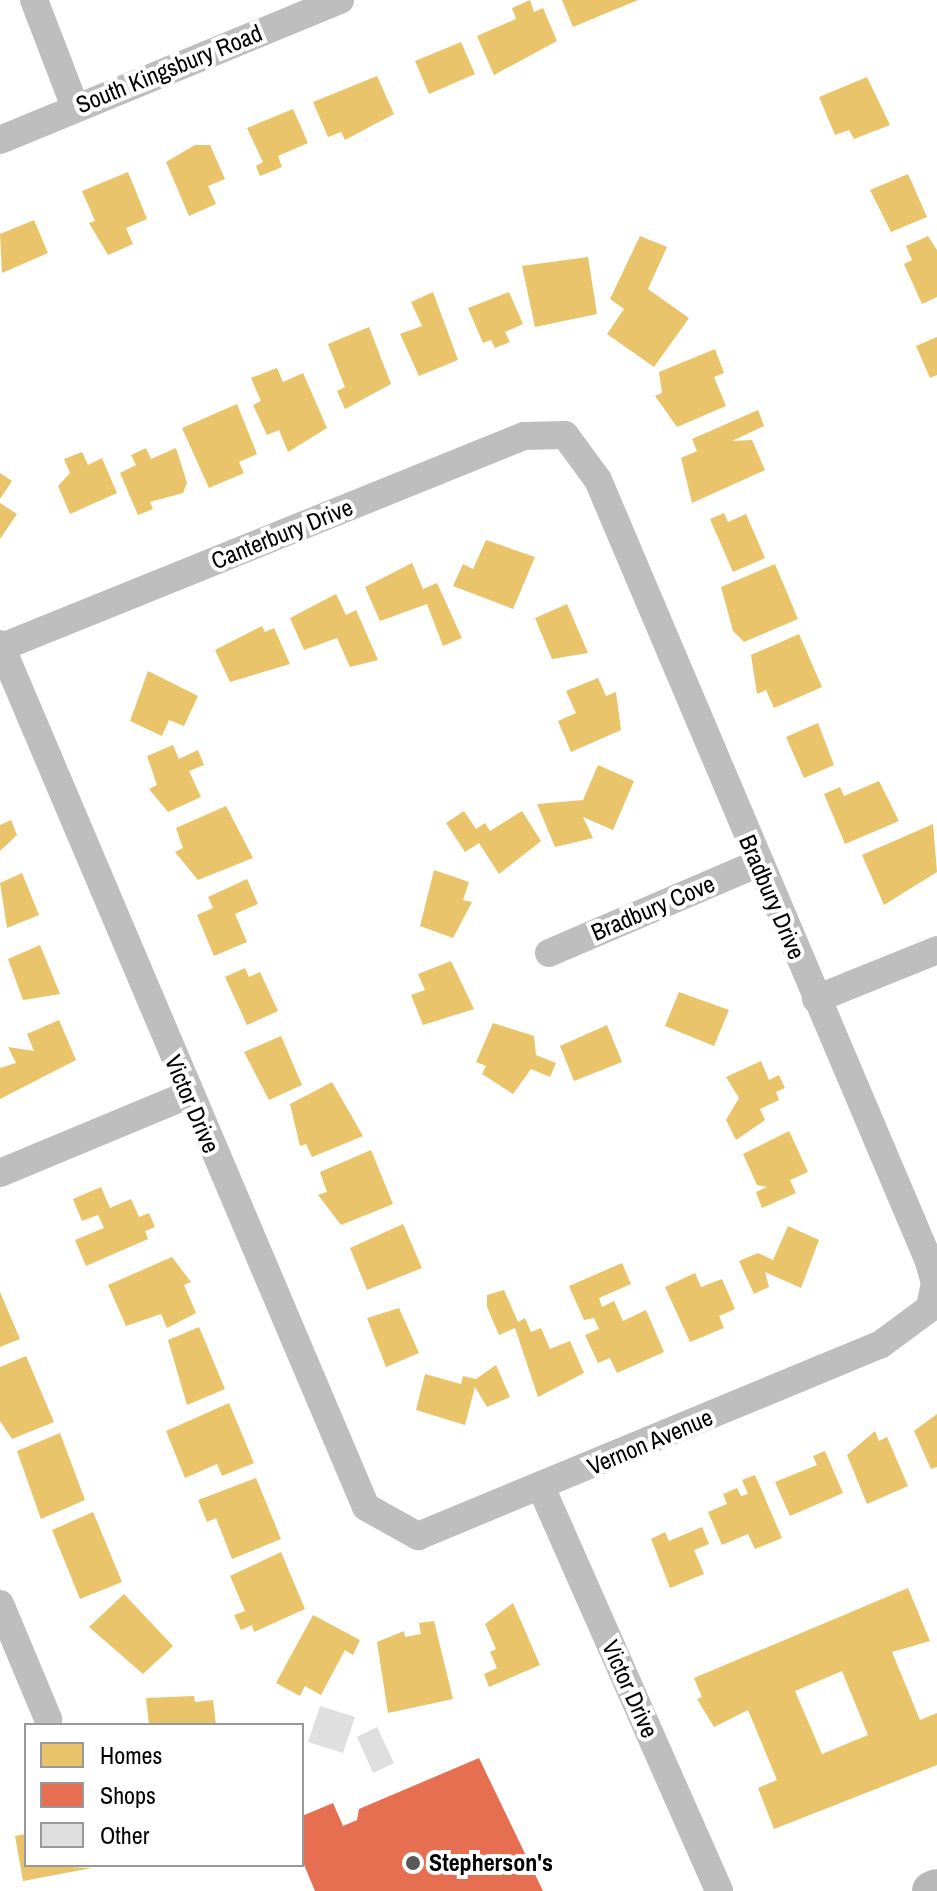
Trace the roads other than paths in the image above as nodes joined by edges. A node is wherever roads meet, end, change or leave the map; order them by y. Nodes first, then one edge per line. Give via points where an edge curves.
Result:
1 (34, 0) edge
2 (340, 0) edge
3 (75, 107) junction
4 (0, 140) edge
5 (565, 435) joint
6 (1, 646) edge
7 (757, 864) junction
8 (937, 950) edge
9 (549, 953) dead end
10 (816, 999) junction
11 (187, 1095) junction
12 (0, 1173) edge
13 (880, 1345) joint
14 (541, 1487) junction
15 (418, 1536) joint
16 (0, 1604) edge
17 (48, 1719) dead end
18 (719, 1891) edge

1 - 3 street
2 - 3 street, South Kingsbury Road
3 - 4 street, South Kingsbury Road
5 - 6 street, Canterbury Drive via 524,436
5 - 7 street, Bradbury Drive via 598,480
6 - 11 street, Victor Drive
7 - 9 street, Bradbury Cove
7 - 10 street, Bradbury Drive
8 - 10 street
10 - 13 street, Bradbury Drive via 935,1283 930,1308
11 - 12 street
11 - 15 street, Victor Drive via 366,1507
13 - 14 street, Vernon Avenue
14 - 15 street, Vernon Avenue
14 - 18 street, Victor Drive
16 - 17 street

